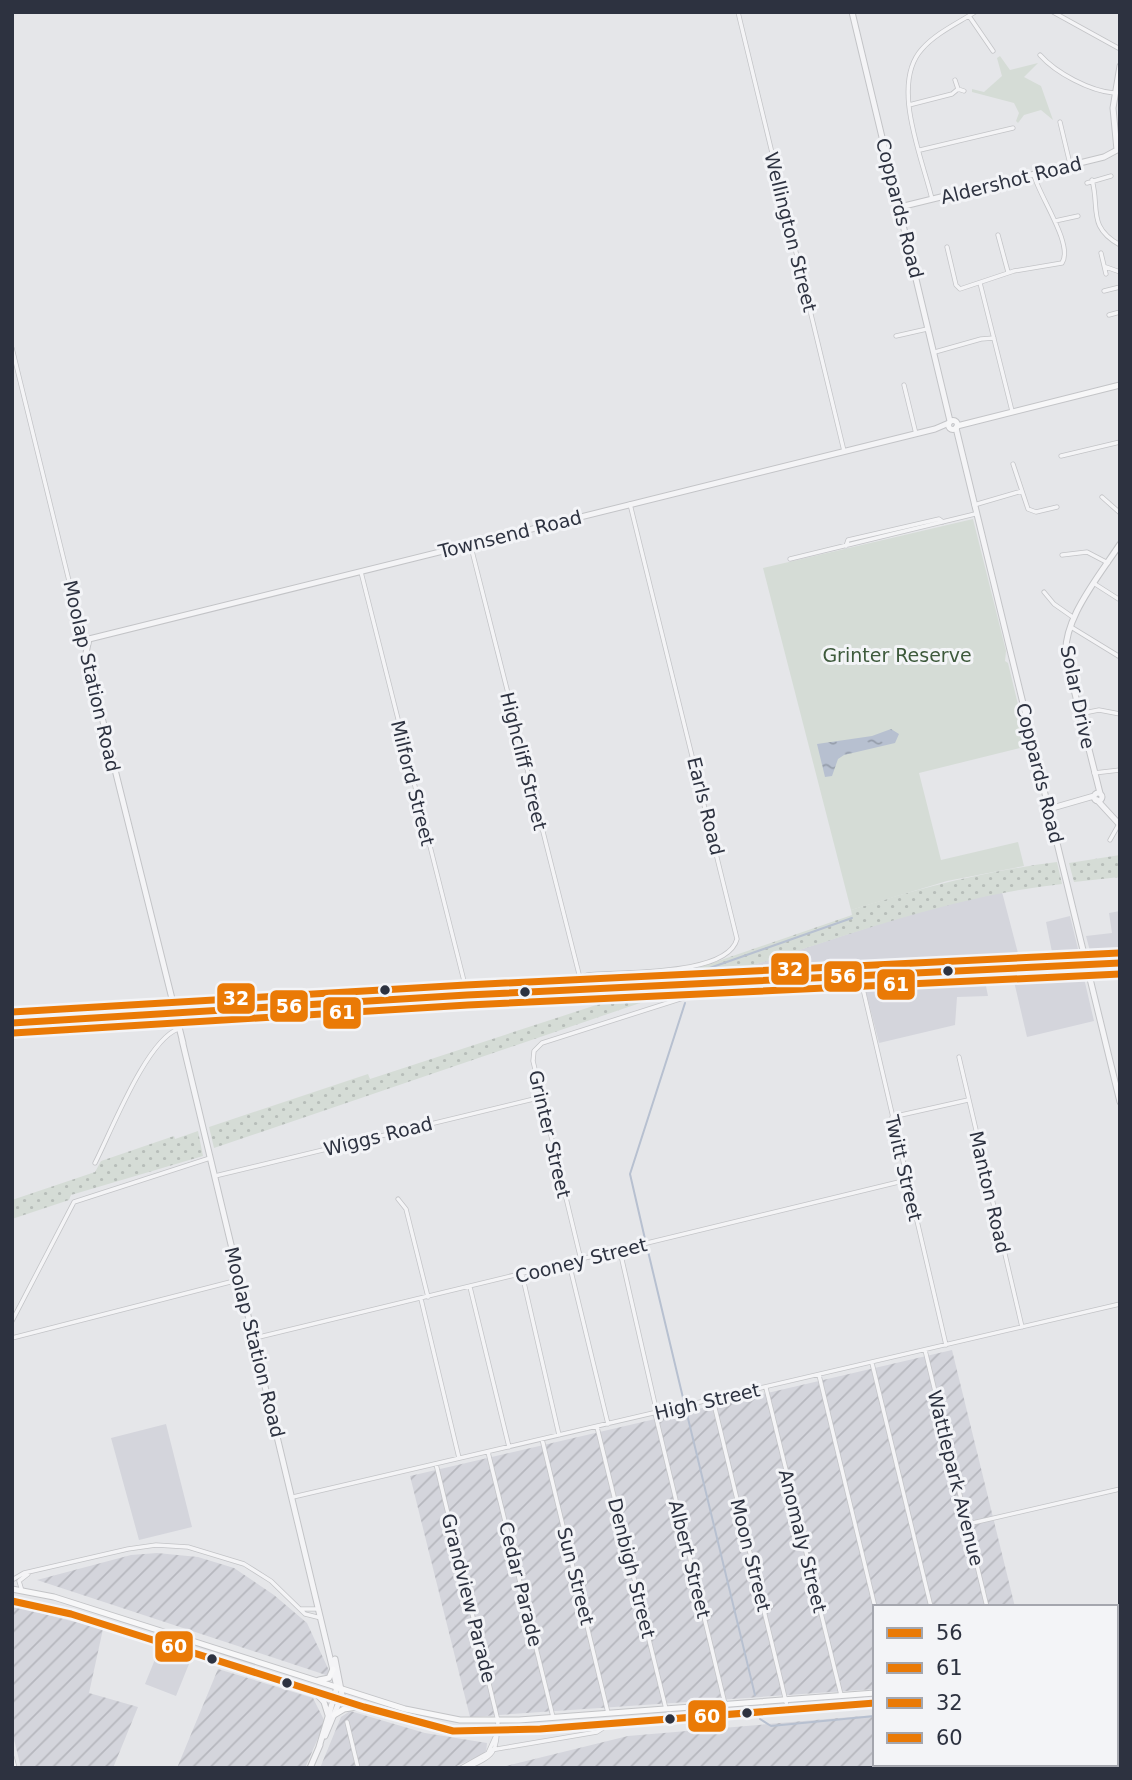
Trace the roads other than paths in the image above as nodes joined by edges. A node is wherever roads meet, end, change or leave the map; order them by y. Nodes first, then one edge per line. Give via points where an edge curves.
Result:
1 (738, 12) edge
2 (852, 12) edge
3 (975, 12) edge
4 (1053, 12) edge
5 (969, 16) junction
6 (1120, 49) edge
7 (993, 51) dead end
8 (1040, 55) dead end
9 (1120, 66) edge
10 (955, 80) dead end
11 (1114, 93) junction
12 (909, 105) junction
13 (1060, 122) dead end
14 (1013, 128) dead end
15 (920, 150) junction
16 (1118, 151) edge
17 (1070, 166) junction
18 (1034, 175) junction
19 (1111, 176) dead end
20 (932, 199) junction
21 (900, 207) junction
22 (1078, 216) dead end
23 (1055, 222) junction
24 (998, 235) dead end
25 (1120, 245) edge
26 (947, 247) dead end
27 (1101, 253) dead end
28 (1105, 266) junction
29 (1007, 272) junction
30 (1120, 272) edge
31 (1106, 274) dead end
32 (980, 283) junction
33 (1120, 287) edge
34 (1104, 291) dead end
35 (1120, 312) edge
36 (1109, 315) dead end
37 (929, 329) junction
38 (896, 336) dead end
39 (994, 338) junction
40 (12, 348) edge
41 (935, 352) junction
42 (904, 385) dead end
43 (1120, 385) edge
44 (1012, 411) junction
45 (953, 425) junction
46 (916, 433) junction
47 (1120, 442) edge
48 (844, 451) junction
49 (1061, 456) dead end
50 (1013, 464) dead end
51 (1023, 491) junction
52 (1102, 497) dead end
53 (630, 504) junction
54 (973, 505) junction
55 (1056, 508) dead end
56 (1120, 513) edge
57 (975, 514) junction
58 (470, 543) junction
59 (1120, 544) edge
60 (1062, 555) dead end
61 (790, 559) dead end
62 (1108, 563) junction
63 (360, 570) junction
64 (1095, 584) junction
65 (1044, 592) dead end
66 (1120, 600) edge
67 (1074, 618) junction
68 (1069, 626) junction
69 (87, 642) junction
70 (1120, 657) edge
71 (1079, 714) junction
72 (1120, 714) edge
73 (1120, 770) edge
74 (1094, 773) junction
75 (1097, 797) junction
76 (1049, 809) junction
77 (1119, 824) edge
78 (1110, 840) dead end
79 (1120, 957) edge
80 (1086, 962) junction
81 (1120, 963) edge
82 (858, 974) junction
83 (715, 977) junction
84 (732, 983) junction
85 (579, 984) junction
86 (703, 984) junction
87 (466, 992) junction
88 (692, 995) junction
89 (172, 1004) junction
90 (12, 1012) edge
91 (197, 1012) junction
92 (175, 1013) junction
93 (163, 1014) junction
94 (12, 1023) edge
95 (179, 1029) junction
96 (958, 1057) dead end
97 (542, 1097) junction
98 (968, 1100) junction
99 (1120, 1102) edge
100 (892, 1118) junction
101 (211, 1158) junction
102 (95, 1163) dead end
103 (215, 1176) junction
104 (907, 1180) junction
105 (398, 1199) dead end
106 (620, 1251) junction
107 (580, 1260) junction
108 (569, 1263) junction
109 (522, 1275) junction
110 (240, 1280) junction
111 (470, 1287) junction
112 (428, 1297) junction
113 (421, 1299) junction
114 (1120, 1304) edge
115 (12, 1321) edge
116 (1022, 1327) junction
117 (12, 1338) edge
118 (255, 1338) junction
119 (946, 1345) junction
120 (925, 1350) junction
121 (872, 1363) junction
122 (819, 1375) junction
123 (766, 1387) junction
124 (713, 1400) junction
125 (656, 1413) junction
126 (608, 1424) junction
127 (597, 1427) junction
128 (559, 1435) junction
129 (542, 1439) junction
130 (509, 1447) junction
131 (488, 1452) junction
132 (460, 1458) junction
133 (436, 1464) junction
134 (1120, 1489) edge
135 (293, 1497) junction
136 (968, 1525) junction
137 (33, 1572) junction
138 (12, 1580) edge
139 (12, 1589) edge
140 (22, 1591) junction
141 (12, 1601) edge
142 (875, 1605) edge
143 (931, 1605) edge
144 (987, 1605) edge
145 (300, 1608) junction
146 (320, 1608) junction
147 (323, 1618) junction
148 (328, 1640) junction
149 (333, 1669) junction
150 (316, 1680) junction
151 (340, 1688) junction
152 (314, 1691) junction
153 (873, 1693) edge
154 (841, 1695) junction
155 (338, 1699) junction
156 (786, 1699) junction
157 (873, 1703) edge
158 (725, 1704) junction
159 (364, 1707) junction
160 (666, 1709) junction
161 (788, 1710) junction
162 (608, 1713) junction
163 (331, 1717) junction
164 (553, 1717) junction
165 (498, 1721) junction
166 (347, 1722) dead end
167 (610, 1724) junction
168 (497, 1732) junction
169 (493, 1750) junction
170 (12, 1757) edge
171 (15, 1768) edge
172 (310, 1768) edge
173 (358, 1768) edge
174 (464, 1768) edge

1 - 48 street, Wellington Street
2 - 21 street, Coppards Road
3 - 5 street
4 - 6 street
5 - 7 street
5 - 12 street via 928,42 915,58 908,78
8 - 11 street via 1093,89
9 - 11 street
10 - 12 street via 961,90
11 - 16 street
12 - 15 street
13 - 17 street
14 - 15 street
15 - 20 street
16 - 17 street, Aldershot Road
17 - 18 street, Aldershot Road
18 - 20 street, Aldershot Road
18 - 23 street
19 - 25 street via 1089,181 1097,221
20 - 21 street, Aldershot Road
21 - 37 street, Coppards Road
22 - 23 street
23 - 29 street via 1065,250 1062,263
24 - 29 street
26 - 32 street via 958,288
27 - 28 street
28 - 30 street
28 - 31 street
29 - 32 street
32 - 39 street
33 - 34 street
35 - 36 street
37 - 38 street
37 - 41 street, Coppards Road
39 - 41 street
39 - 44 street
40 - 69 street, Moolap Station Road
41 - 45 street, Coppards Road
42 - 46 street
43 - 44 main road, Townsend Road
44 - 45 main road, Townsend Road
45 - 46 street, Townsend Road
45 - 54 street, Coppards Road
46 - 48 street, Townsend Road
47 - 49 street
48 - 53 street, Townsend Road
50 - 51 street
51 - 54 street
51 - 55 street via 1030,511
52 - 56 street
53 - 58 street, Townsend Road
53 - 85 street, Earls Road via 737,939 729,952 683,968
54 - 57 street, Coppards Road
57 - 61 street
57 - 76 street, Coppards Road
58 - 63 street, Townsend Road
58 - 85 street, Highcliff Street
59 - 62 street, Solar Drive
60 - 62 street via 1087,552
62 - 64 street, Solar Drive
63 - 69 street, Townsend Road via 96,635
63 - 87 street, Milford Street
64 - 66 street
64 - 67 street, Solar Drive
65 - 67 street
67 - 68 street, Solar Drive
68 - 70 street
68 - 71 street, Solar Drive via 1065,655
69 - 89 street, Moolap Station Road
71 - 72 street via 1105,710
71 - 74 street, Solar Drive
73 - 74 street
74 - 75 street, Solar Drive
75 - 76 street
75 - 77 street
76 - 80 street, Coppards Road
77 - 78 street
79 - 80 highway
80 - 81 highway
80 - 82 highway
80 - 99 street, Coppards Road
82 - 83 highway
82 - 84 highway
82 - 100 street, Twitt Street
83 - 85 highway
83 - 86 highway
84 - 86 highway
84 - 88 street, Grinter Street
85 - 86 highway
85 - 87 highway
86 - 88 street, Grinter Street
87 - 89 highway
87 - 91 highway
88 - 97 street, Grinter Street via 538,1045 532,1057
89 - 90 highway
89 - 92 street, Moolap Station Road
91 - 92 highway
91 - 95 street via 184,1018
92 - 93 highway
92 - 95 street, Moolap Station Road
93 - 94 highway
93 - 95 street
95 - 101 street, Moolap Station Road
95 - 102 street via 163,1037
96 - 98 street, Manton Road
97 - 103 street, Wiggs Road
97 - 107 street, Grinter Street
98 - 100 street
98 - 116 street, Manton Road
100 - 104 street, Twitt Street
101 - 103 street, Moolap Station Road
101 - 115 street via 74,1202
103 - 110 street, Moolap Station Road
104 - 106 street, Cooney Street
104 - 119 street, Twitt Street
105 - 112 street via 406,1209
106 - 107 street, Cooney Street
106 - 125 street, Albert Street
107 - 108 street, Cooney Street
108 - 109 street, Cooney Street
108 - 126 street
109 - 111 street, Cooney Street
109 - 128 street
110 - 117 street
110 - 118 street, Moolap Station Road
111 - 112 street, Cooney Street
111 - 130 street
112 - 113 street, Cooney Street
113 - 118 street, Cooney Street
113 - 132 street
114 - 116 street, High Street
116 - 119 street, High Street
118 - 135 street, Moolap Station Road
119 - 120 street, High Street
120 - 121 street, High Street
120 - 136 street, Wattlepark Avenue
121 - 122 street, High Street
121 - 143 street
122 - 123 street, High Street
122 - 142 street
123 - 124 street, High Street
123 - 154 street, Anomaly Street
124 - 125 street, High Street
124 - 156 street, Moon Street
125 - 126 street, High Street
125 - 158 street, Albert Street
126 - 127 street, High Street
127 - 128 street, High Street
127 - 160 street, Denbigh Street
128 - 129 street, High Street
129 - 130 street, High Street
129 - 162 street, Sun Street
130 - 131 street, High Street
131 - 132 street, High Street
131 - 164 street, Cedar Parade
132 - 133 street, High Street
133 - 135 street, High Street
133 - 165 street, Grandview Parade
134 - 136 street
135 - 146 street, Moolap Station Road
136 - 144 street, Wattlepark Avenue
137 - 138 street
137 - 140 street via 20,1578
137 - 145 street via 128,1549 188,1547 244,1564
139 - 140 main road
140 - 150 main road
141 - 152 main road via 71,1614
145 - 146 street
145 - 147 street via 307,1615
146 - 147 street, Moolap Station Road
147 - 148 street, Moolap Station Road
148 - 149 street, Moolap Station Road
148 - 151 street, Moolap Station Road
149 - 150 main road via 329,1678
149 - 151 street, Moolap Station Road
150 - 151 main road
151 - 155 street
151 - 165 main road via 429,1715
152 - 155 main road
152 - 163 street
153 - 154 main road
154 - 156 main road
155 - 159 main road
155 - 163 street
156 - 158 main road
156 - 161 street, Moon Street
157 - 161 main road
158 - 160 main road
159 - 163 main road via 350,1707
159 - 168 main road via 453,1731
160 - 162 main road
161 - 167 main road
162 - 164 main road
163 - 172 street
164 - 165 main road
165 - 168 street, Grandview Parade
166 - 173 street
167 - 168 main road
167 - 169 street via 597,1732
168 - 169 street, Grandview Parade
169 - 174 street via 490,1757
170 - 171 street

